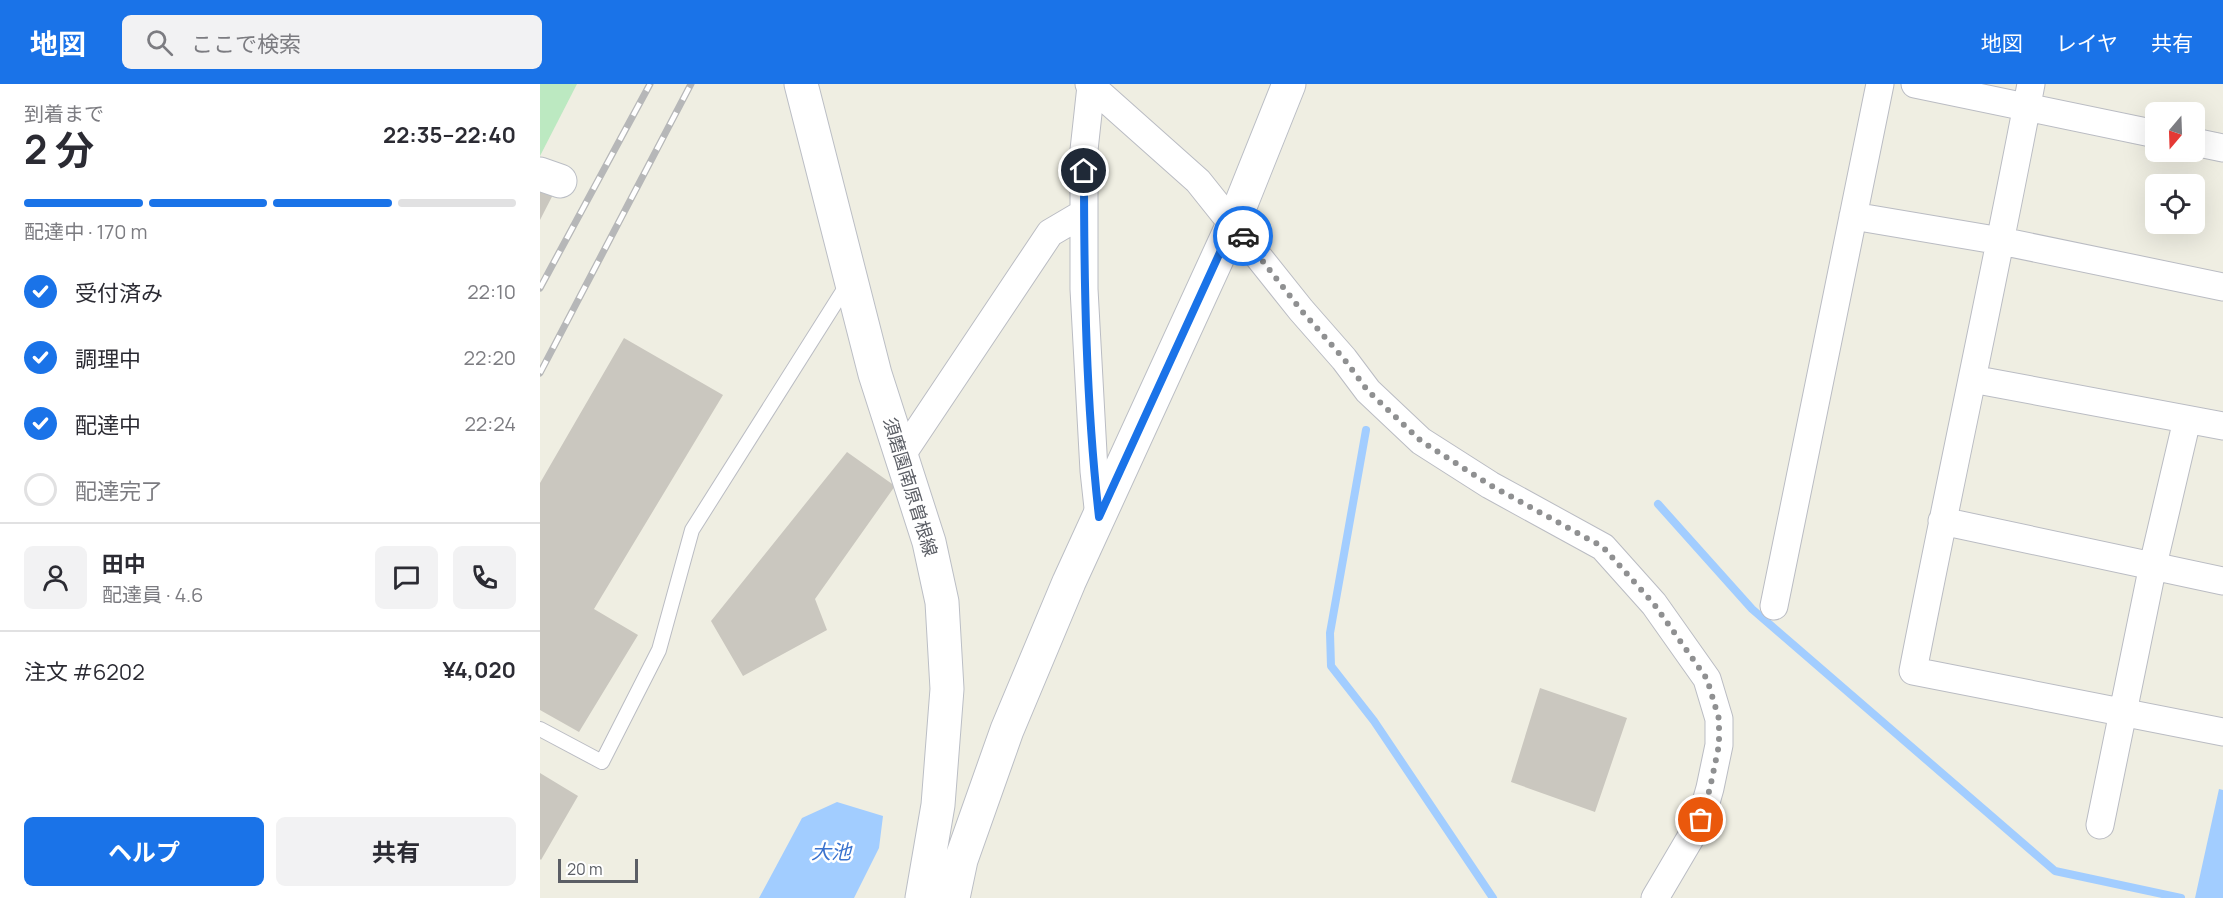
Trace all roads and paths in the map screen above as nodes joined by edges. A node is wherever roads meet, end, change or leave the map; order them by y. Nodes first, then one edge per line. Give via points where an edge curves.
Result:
1 (801, 84) edge
2 (1289, 84) edge
3 (1880, 84) edge
4 (1915, 84) edge
5 (1090, 85) edge
6 (2029, 96) edge
7 (2145, 131) edge
8 (2205, 144) edge
9 (2223, 148) edge
10 (1084, 213) junction
11 (1853, 216) junction
12 (1233, 224) junction
13 (2001, 241) junction
14 (850, 280) junction
15 (2223, 286) edge
16 (1972, 379) junction
17 (2187, 420) junction
18 (2223, 426) edge
19 (901, 456) junction
20 (1099, 517) junction
21 (1942, 520) junction
22 (2154, 565) junction
23 (2223, 581) edge
24 (1774, 606) dead end
25 (2124, 712) junction
26 (540, 729) edge
27 (2223, 732) edge
28 (2100, 825) dead end
29 (922, 898) edge
30 (953, 898) edge
31 (1655, 898) edge

1 - 14 street, 須磨園南原曽根線
2 - 12 street
3 - 11 street
4 - 6 street
5 - 10 street
5 - 12 street via 1198,181
6 - 7 street
6 - 13 street
8 - 9 street
10 - 19 street via 1050,233
10 - 20 street via 1084,289
11 - 13 street
11 - 24 street
12 - 20 street
12 - 31 street via 1368,391 1421,441 1490,485 1603,547 1654,604 1707,679 1719,719 1719,745 1710,788 1701,820
13 - 15 street
13 - 16 street
14 - 19 street, 須磨園南原曽根線
14 - 26 lane via 692,530 659,650 602,762
16 - 17 street
16 - 21 street
17 - 18 street
17 - 22 street
19 - 29 street, 須磨園南原曽根線 via 929,542 942,603 947,689 938,805
20 - 30 street via 1007,730 960,860
21 - 22 street
21 - 25 street via 1913,671
22 - 23 street
22 - 25 street
25 - 27 street
25 - 28 street

